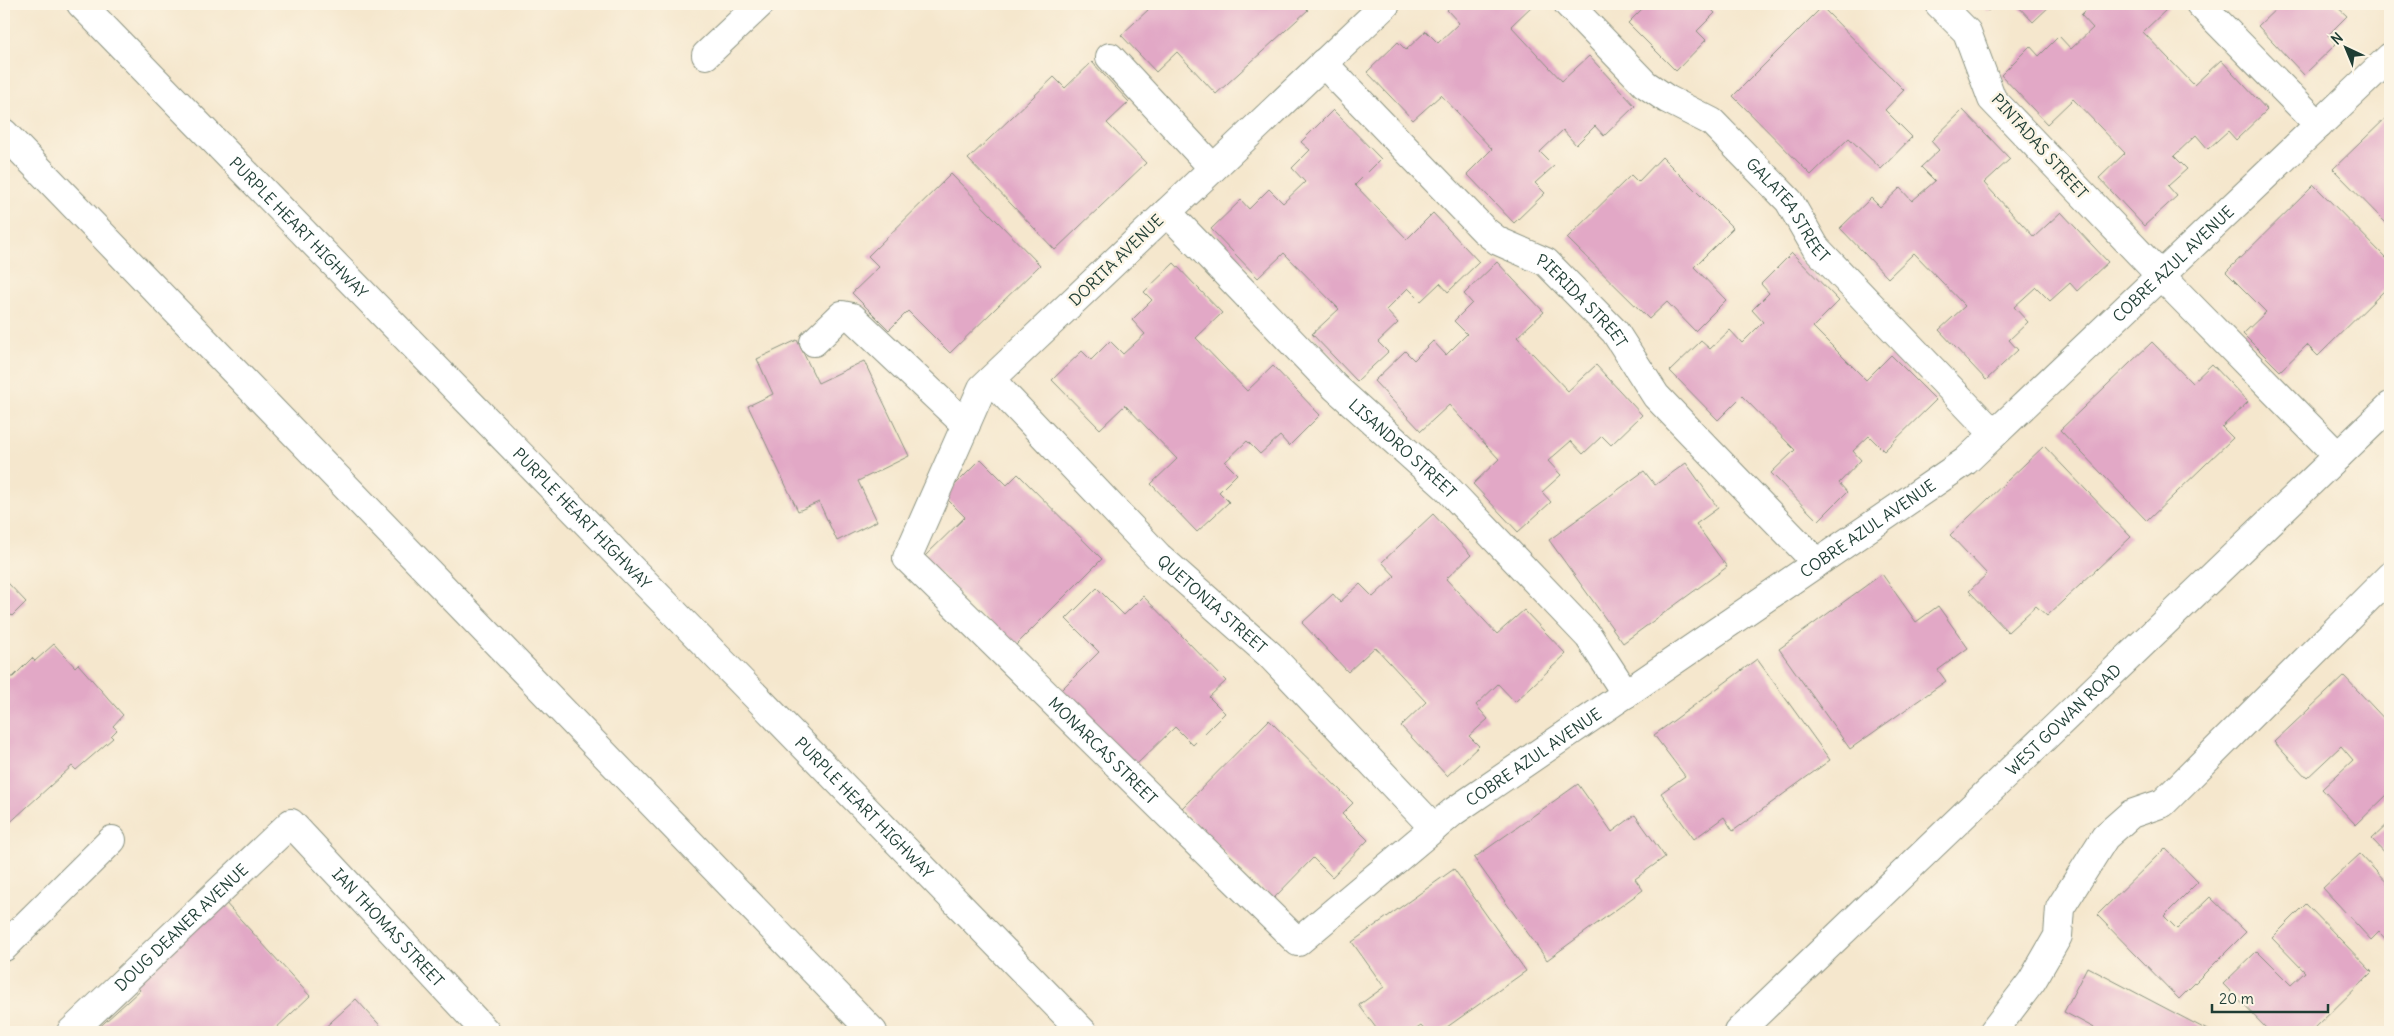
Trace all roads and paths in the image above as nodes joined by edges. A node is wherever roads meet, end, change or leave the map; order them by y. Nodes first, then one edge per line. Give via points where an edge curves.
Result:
1 (81, 4) edge
2 (760, 4) edge
3 (1386, 4) edge
4 (1568, 4) edge
5 (1939, 4) edge
6 (2200, 4) edge
7 (706, 55) dead end
8 (1110, 57) dead end
9 (2390, 57) edge
10 (1323, 63) junction
11 (2319, 125) junction
12 (4, 133) edge
13 (1213, 168) junction
14 (1167, 212) junction
15 (2161, 276) junction
16 (814, 342) dead end
17 (991, 380) junction
18 (2390, 406) edge
19 (966, 425) junction
20 (1994, 434) junction
21 (2338, 456) junction
22 (907, 558) joint
23 (1817, 563) junction
24 (2390, 576) edge
25 (1626, 694) junction
26 (291, 823) joint
27 (1434, 828) junction
28 (112, 840) dead end
29 (1298, 942) joint
30 (4, 947) edge
31 (71, 1032) edge
32 (486, 1032) edge
33 (873, 1032) edge
34 (1084, 1032) edge
35 (1738, 1032) edge
36 (1993, 1032) edge

1 - 34 main road, PURPLE HEART HIGHWAY
2 - 7 main road
3 - 10 main road, DORITA AVENUE
4 - 20 main road, GALATEA STREET via 1645,84 1712,122 1789,201 1816,248
5 - 15 main road, PINTADAS STREET via 1967,32 1992,99
6 - 11 main road
8 - 13 main road
9 - 11 main road, COBRE AZUL AVENUE
10 - 13 main road, DORITA AVENUE
10 - 23 main road, PIERIDA STREET via 1484,230 1546,262 1615,332 1656,396
11 - 15 main road, COBRE AZUL AVENUE
12 - 33 main road
13 - 14 main road, DORITA AVENUE
14 - 17 main road, DORITA AVENUE
14 - 25 main road, LISANDRO STREET via 1335,387 1445,486 1589,637
15 - 20 main road, COBRE AZUL AVENUE
15 - 21 main road, PINTADAS STREET
16 - 19 main road via 842,315 852,317
17 - 19 main road, DORITA AVENUE via 982,388
17 - 27 main road, QUETONIA STREET via 1158,556 1270,656
18 - 21 main road, WEST GOWAN ROAD
19 - 22 main road, DORITA AVENUE
20 - 23 main road, COBRE AZUL AVENUE via 1966,461
21 - 35 main road, WEST GOWAN ROAD
22 - 29 main road, MONARCAS STREET
23 - 25 main road, COBRE AZUL AVENUE
24 - 36 main road via 2163,803 2131,814 2105,838 2060,908 2058,936 2032,981
25 - 27 main road, COBRE AZUL AVENUE
26 - 31 main road, DOUG DEANER AVENUE
26 - 32 main road, IAN THOMAS STREET
27 - 29 main road, COBRE AZUL AVENUE
28 - 30 main road

